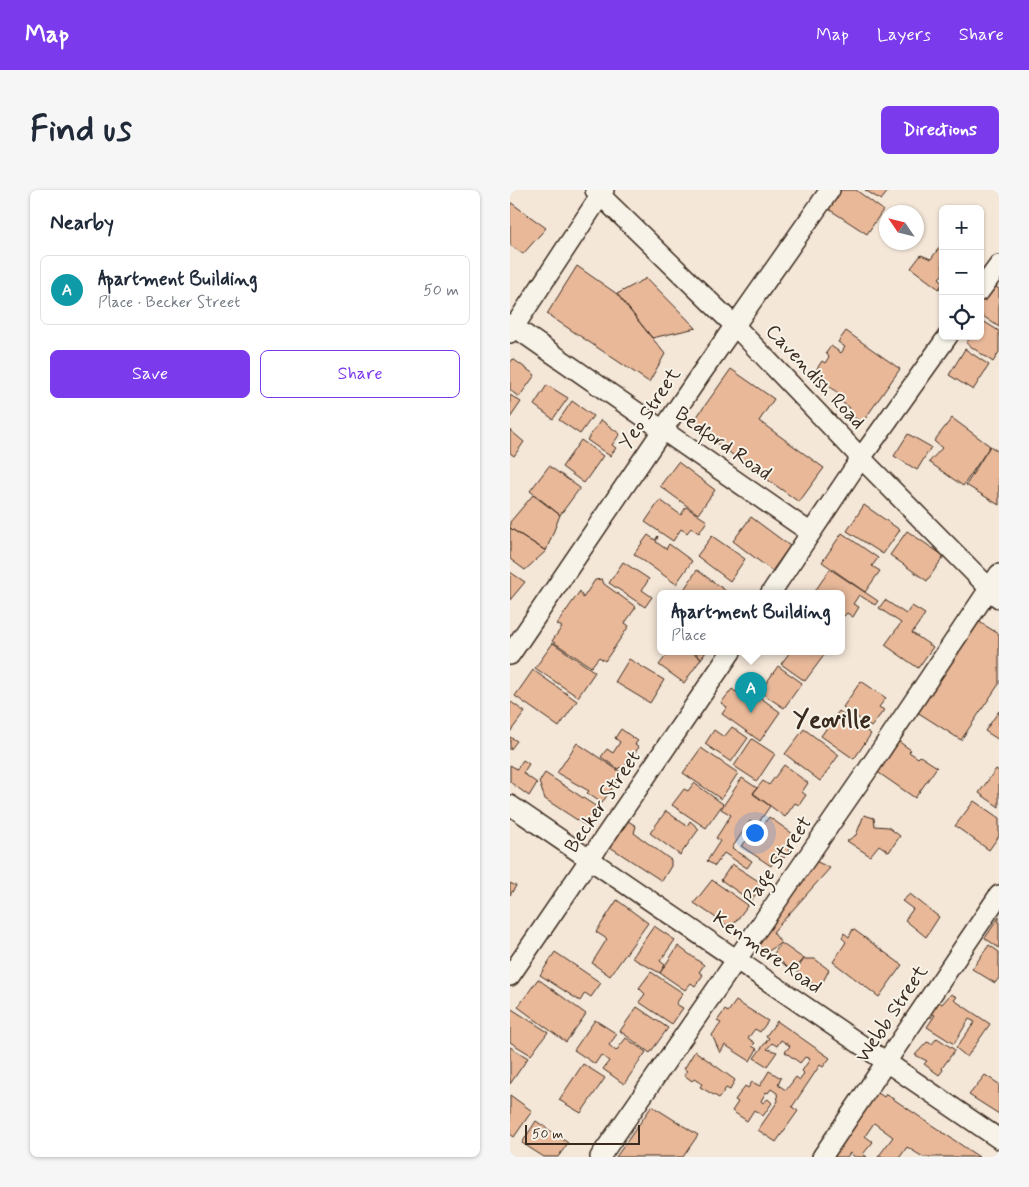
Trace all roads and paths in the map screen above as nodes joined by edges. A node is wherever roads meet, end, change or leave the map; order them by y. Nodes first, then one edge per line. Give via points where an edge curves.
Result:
1 (830, 190) edge
2 (600, 192) edge
3 (999, 265) edge
4 (984, 286) edge
5 (735, 326) junction
6 (511, 328) edge
7 (945, 340) edge
8 (664, 430) junction
9 (861, 458) junction
10 (811, 533) junction
11 (996, 587) edge
12 (773, 590) edge
13 (510, 655) edge
14 (729, 655) edge
15 (510, 805) edge
16 (592, 858) junction
17 (999, 895) edge
18 (737, 960) junction
19 (510, 976) edge
20 (887, 1064) junction
21 (999, 1139) edge
22 (600, 1157) edge
23 (822, 1157) edge

1 - 5 street, Yeo Street
2 - 5 street, Cavendish Road
2 - 6 street
3 - 4 street
5 - 8 street, Yeo Street
5 - 9 street, Cavendish Road
6 - 8 street, Bedford Road
7 - 9 street
8 - 10 street, Bedford Road
8 - 13 street, Yeo Street
9 - 10 street
9 - 11 street, Cavendish Road
10 - 12 street
11 - 18 street, Page Street
14 - 16 street, Becker Street
15 - 16 street, Kenmere Road
16 - 18 street, Kenmere Road
16 - 19 street, Becker Street
17 - 20 street, Webb Street
18 - 20 street, Kenmere Road
18 - 22 street, Page Street
20 - 21 street, Kenmere Road
20 - 23 street, Webb Street

